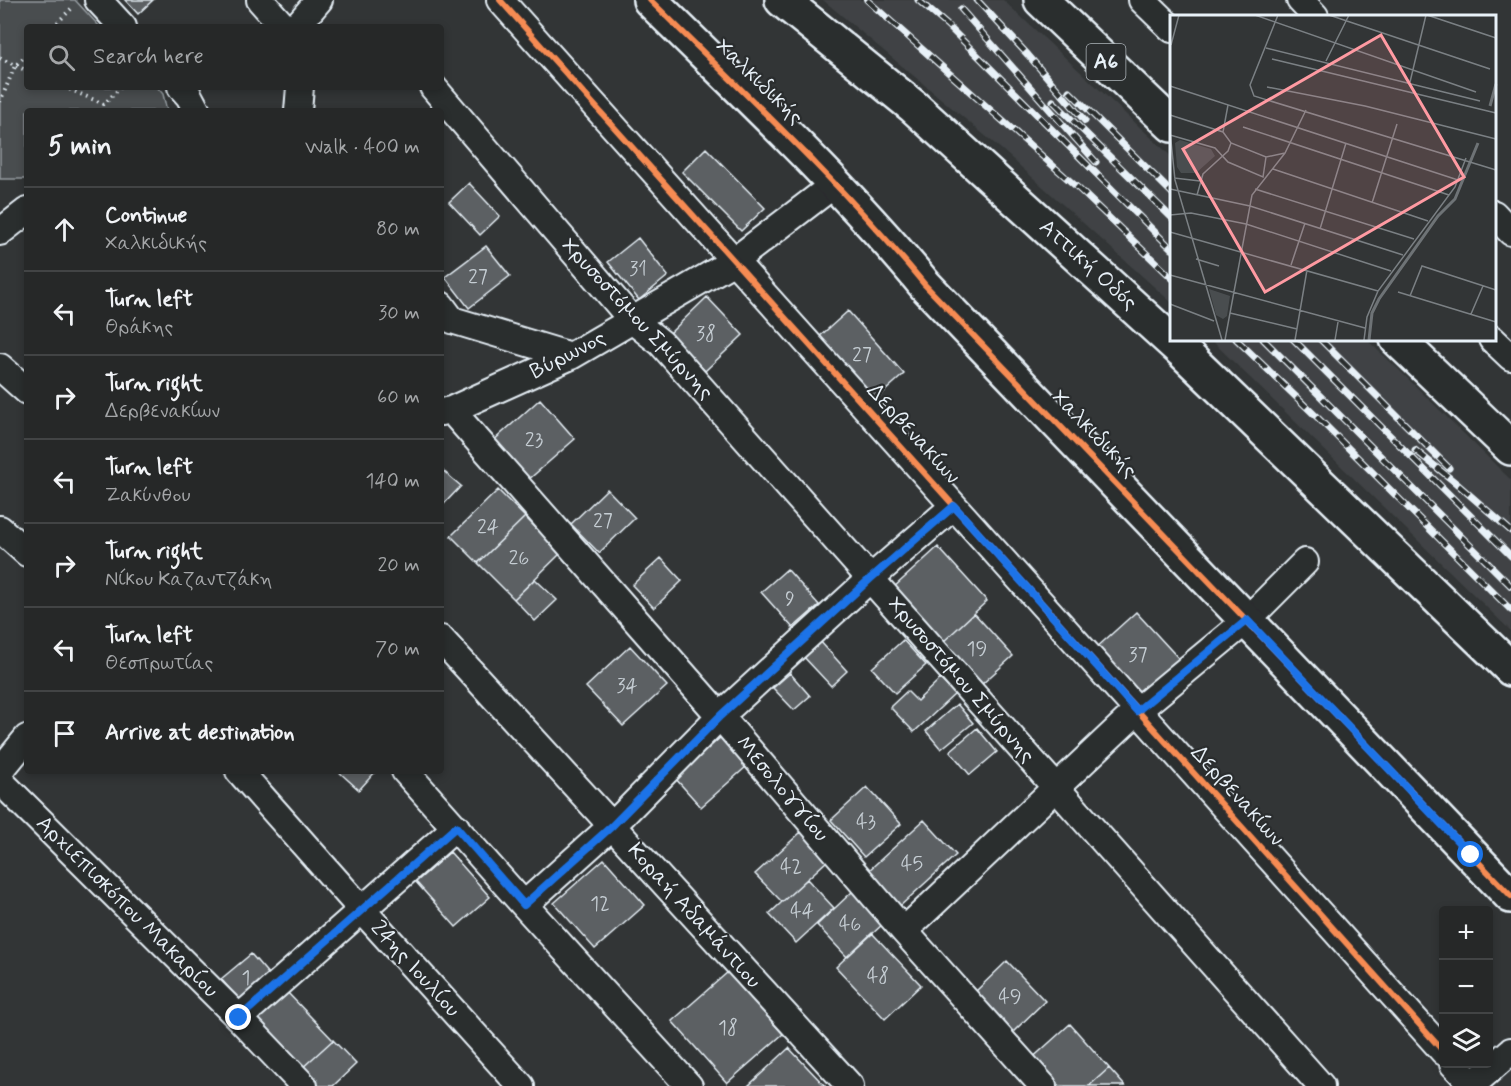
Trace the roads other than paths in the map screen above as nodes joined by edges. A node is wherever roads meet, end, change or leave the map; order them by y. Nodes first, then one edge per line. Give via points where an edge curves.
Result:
1 (98, 0) edge
2 (260, 0) edge
3 (319, 0) edge
4 (500, 0) edge
5 (650, 0) edge
6 (782, 0) edge
7 (1041, 0) edge
8 (1142, 0) edge
9 (1300, 0) edge
10 (1314, 15) edge
11 (120, 24) edge
12 (281, 24) edge
13 (299, 24) edge
14 (1170, 27) edge
15 (184, 90) edge
16 (300, 90) edge
17 (436, 90) edge
18 (195, 108) edge
19 (298, 108) edge
20 (1170, 123) edge
21 (836, 183) junction
22 (24, 213) edge
23 (1496, 216) edge
24 (0, 232) edge
25 (1511, 232) edge
26 (734, 261) junction
27 (445, 320) edge
28 (632, 320) junction
29 (1398, 340) edge
30 (1493, 340) edge
31 (571, 356) junction
32 (1511, 357) edge
33 (0, 368) edge
34 (24, 389) edge
35 (446, 411) edge
36 (1511, 448) edge
37 (954, 506) junction
38 (0, 530) edge
39 (24, 550) edge
40 (1305, 562) dead end
41 (871, 578) junction
42 (1247, 620) junction
43 (444, 642) edge
44 (1511, 669) edge
45 (1137, 711) junction
46 (720, 716) junction
47 (24, 742) edge
48 (0, 771) edge
49 (242, 774) edge
50 (408, 774) edge
51 (0, 781) edge
52 (1055, 787) junction
53 (612, 826) junction
54 (456, 827) junction
55 (1511, 896) edge
56 (524, 905) junction
57 (363, 911) junction
58 (904, 931) junction
59 (239, 1018) junction
60 (1439, 1048) edge
61 (1511, 1051) edge
62 (1457, 1068) edge
63 (1472, 1085) edge
64 (304, 1086) edge
65 (521, 1086) edge
66 (690, 1086) edge
67 (850, 1086) edge
68 (1043, 1086) edge
69 (1321, 1086) edge

1 - 11 street
2 - 12 street
3 - 13 street
4 - 26 street, Δερβενακίων
5 - 21 main road, Χαλκιδικής
6 - 44 main road, Αττική Οδός via 914,107 1173,343
7 - 20 main road, Α6
8 - 14 street
9 - 10 street
15 - 18 street
16 - 19 street
17 - 28 street, Χρυσοστόμου Σμύρνης
21 - 26 street, Βύρωνος
21 - 42 main road, Χαλκιδικής via 925,285
22 - 24 street
23 - 25 street
26 - 28 street, Βύρωνος
26 - 37 street, Δερβενακίων
27 - 31 street
28 - 31 street, Βύρωνος
28 - 41 street, Χρυσοστόμου Σμύρνης via 661,343
29 - 36 main road
30 - 32 street
31 - 35 street, Βύρωνος
33 - 34 street
35 - 46 street, Μεσολογγίου
37 - 41 street
37 - 45 street, Δερβενακίων
38 - 39 street
40 - 42 street
41 - 46 street
41 - 52 street, Χρυσοστόμου Σμύρνης
42 - 45 street
42 - 55 main road, Χαλκιδικής
43 - 53 street, Κοραή Αδαμάντιου
45 - 52 street
45 - 60 street, Δερβενακίων
46 - 53 street
46 - 58 street, Μεσολογγίου
47 - 48 street
49 - 57 street, 24ης Ιουλίου
50 - 54 street
51 - 59 street, Αρχιεπισκόπου Μακαρίου
52 - 58 street
52 - 69 street, Χρυσοστόμου Σμύρνης
53 - 56 street
53 - 67 street, Κοραή Αδαμάντιου
54 - 56 street
54 - 57 street
56 - 66 street
57 - 59 street
57 - 65 street, 24ης Ιουλίου
58 - 68 street, Μεσολογγίου
59 - 64 street, Αρχιεπισκόπου Μακαρίου
61 - 63 street
62 - 63 street

